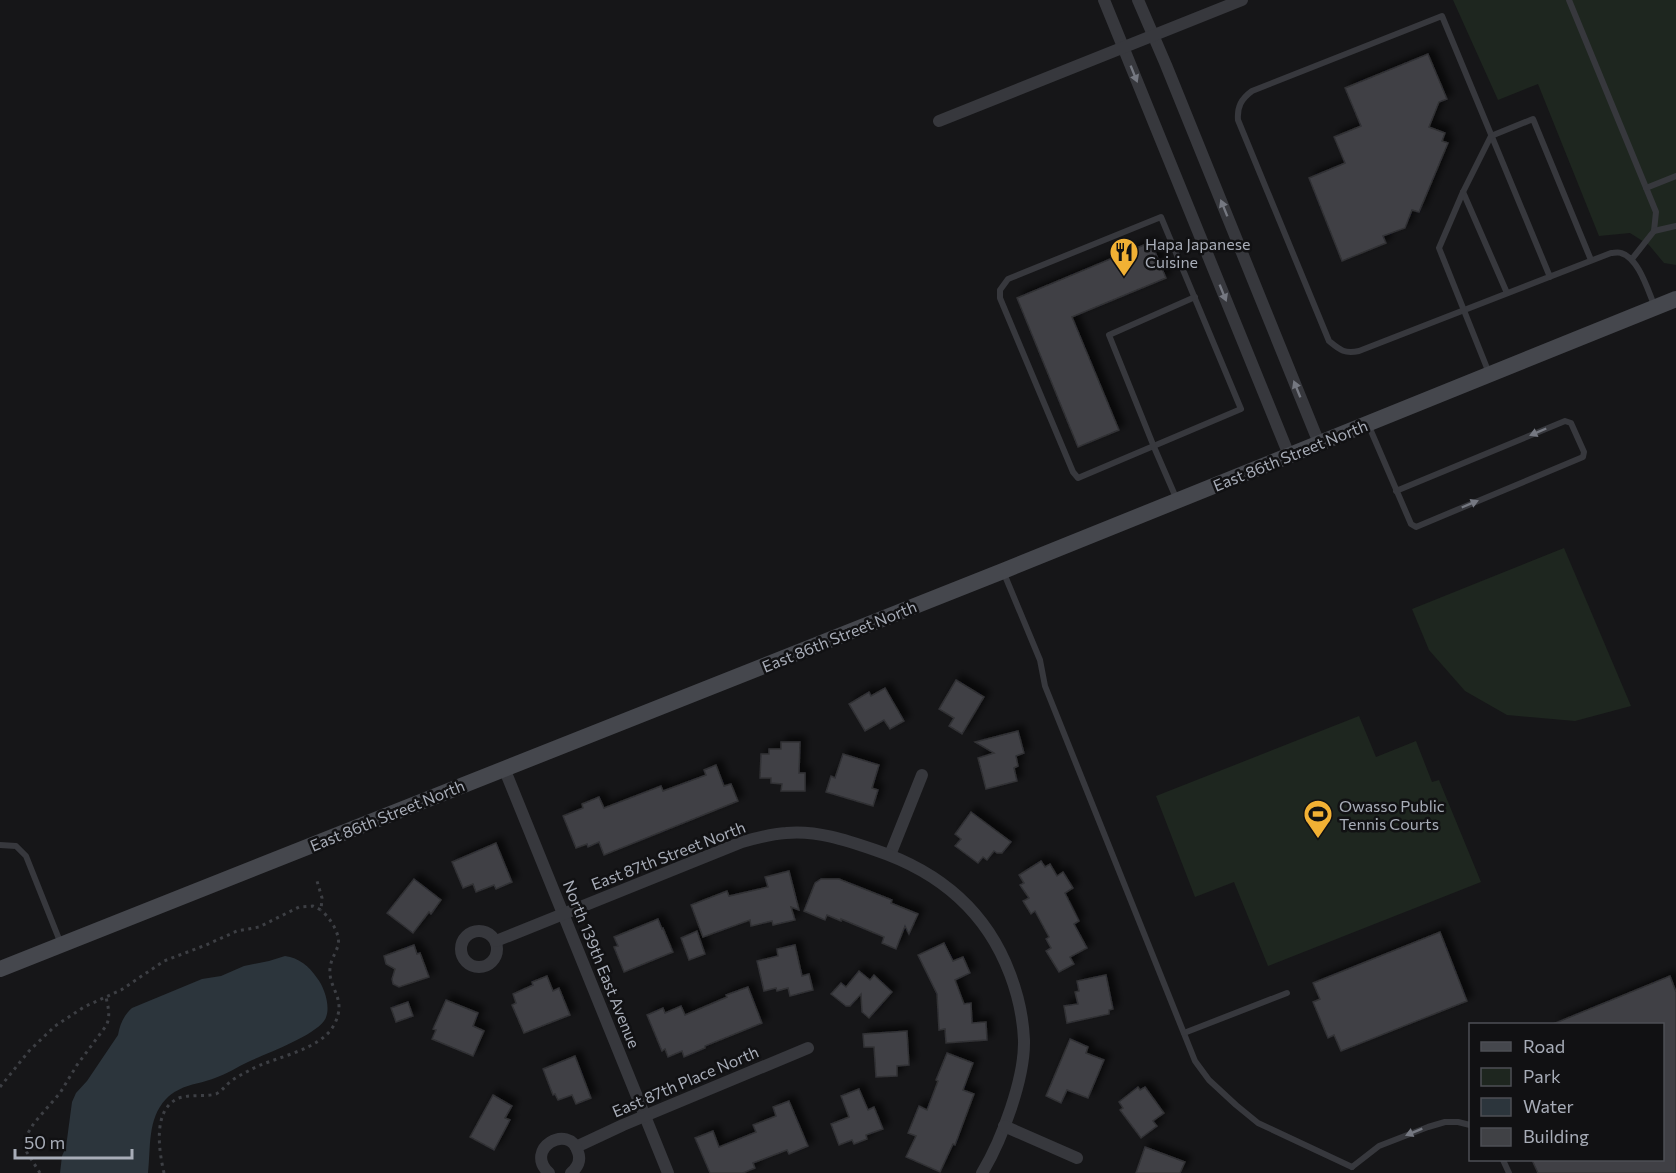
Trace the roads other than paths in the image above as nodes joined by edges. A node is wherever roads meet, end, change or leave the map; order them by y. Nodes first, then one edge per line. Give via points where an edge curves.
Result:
1 (1104, 0) edge
2 (1138, 0) edge
3 (1242, 0) edge
4 (1569, 0) edge
5 (1152, 35) junction
6 (1123, 47) junction
7 (939, 120) dead end
8 (1491, 136) junction
9 (1676, 176) edge
10 (1646, 188) junction
11 (1463, 192) junction
12 (1676, 226) edge
13 (1654, 231) junction
14 (1632, 259) junction
15 (1591, 260) junction
16 (1550, 276) junction
17 (1507, 293) junction
18 (1195, 297) junction
19 (1676, 299) edge
20 (1656, 308) junction
21 (1463, 310) junction
22 (1489, 375) junction
23 (1368, 423) junction
24 (1319, 443) junction
25 (1154, 447) junction
26 (1289, 455) junction
27 (1396, 491) junction
28 (1177, 501) junction
29 (1003, 571) junction
30 (504, 768) junction
31 (922, 775) dead end
32 (0, 846) edge
33 (890, 855) junction
34 (564, 914) junction
35 (496, 941) dead end
36 (62, 945) junction
37 (0, 969) edge
38 (1287, 993) dead end
39 (1185, 1034) junction
40 (808, 1048) dead end
41 (644, 1116) junction
42 (1469, 1125) edge
43 (1004, 1126) junction
44 (576, 1147) junction
45 (1077, 1158) dead end
46 (1353, 1170) edge
47 (549, 1173) edge
48 (571, 1173) edge
49 (668, 1173) edge
50 (982, 1173) edge

1 - 6 street
2 - 5 street
3 - 5 street
4 - 10 lane
5 - 6 street
24 -> 5 street
6 - 7 street
6 -> 26 street
8 - 11 lane
8 - 15 lane via 1533,119
8 - 16 lane
8 - 21 lane via 1442,16 1252,91 1244,97 1238,112 1329,341 1349,353 1359,351
9 - 10 lane
10 - 13 lane via 1656,212
11 - 17 lane
11 - 21 lane via 1439,248
12 - 13 lane
13 - 14 lane
14 - 15 lane via 1622,253 1611,253
14 - 20 lane
15 - 16 lane
16 - 17 lane
17 - 21 lane
18 - 25 lane via 1109,335
18 - 25 lane via 1241,409
18 - 25 lane via 1161,217 1008,279 1000,290 1000,298 1078,478
19 - 20 main road, East 86th Street North
20 - 22 main road, East 86th Street North
21 - 22 lane
22 - 23 main road, East 86th Street North
23 - 24 main road, East 86th Street North
23 - 27 lane
24 - 26 main road, East 86th Street North
25 - 28 lane
26 - 28 main road, East 86th Street North
27 -> 27 lane via 1416,527 1582,457 1584,452 1571,423 1565,421
28 - 29 main road, East 86th Street North
29 - 30 main road, East 86th Street North
29 - 39 lane
30 - 34 street, North 139th East Avenue
30 - 36 main road, East 86th Street North
31 - 33 street
32 - 36 lane via 16,846 27,856
33 - 34 street, East 87th Street North via 821,835 795,832 765,836
33 - 43 street, East 87th Street North via 925,872 966,903 990,932 1007,966 1017,993 1024,1041 1019,1084
34 - 35 street, East 87th Street North
34 - 41 street, North 139th East Avenue
36 - 37 main road, East 86th Street North
38 - 39 lane
39 - 46 lane via 1195,1061 1209,1080 1243,1111 1258,1123
40 - 41 street, East 87th Place North
41 - 44 street, East 87th Place North
41 - 49 street, North 139th East Avenue
42 -> 46 lane via 1445,1122 1379,1146
43 - 45 street
43 - 50 street, East 87th Street North
44 - 47 street via 562,1139 547,1144 541,1159
44 - 48 street via 579,1161

